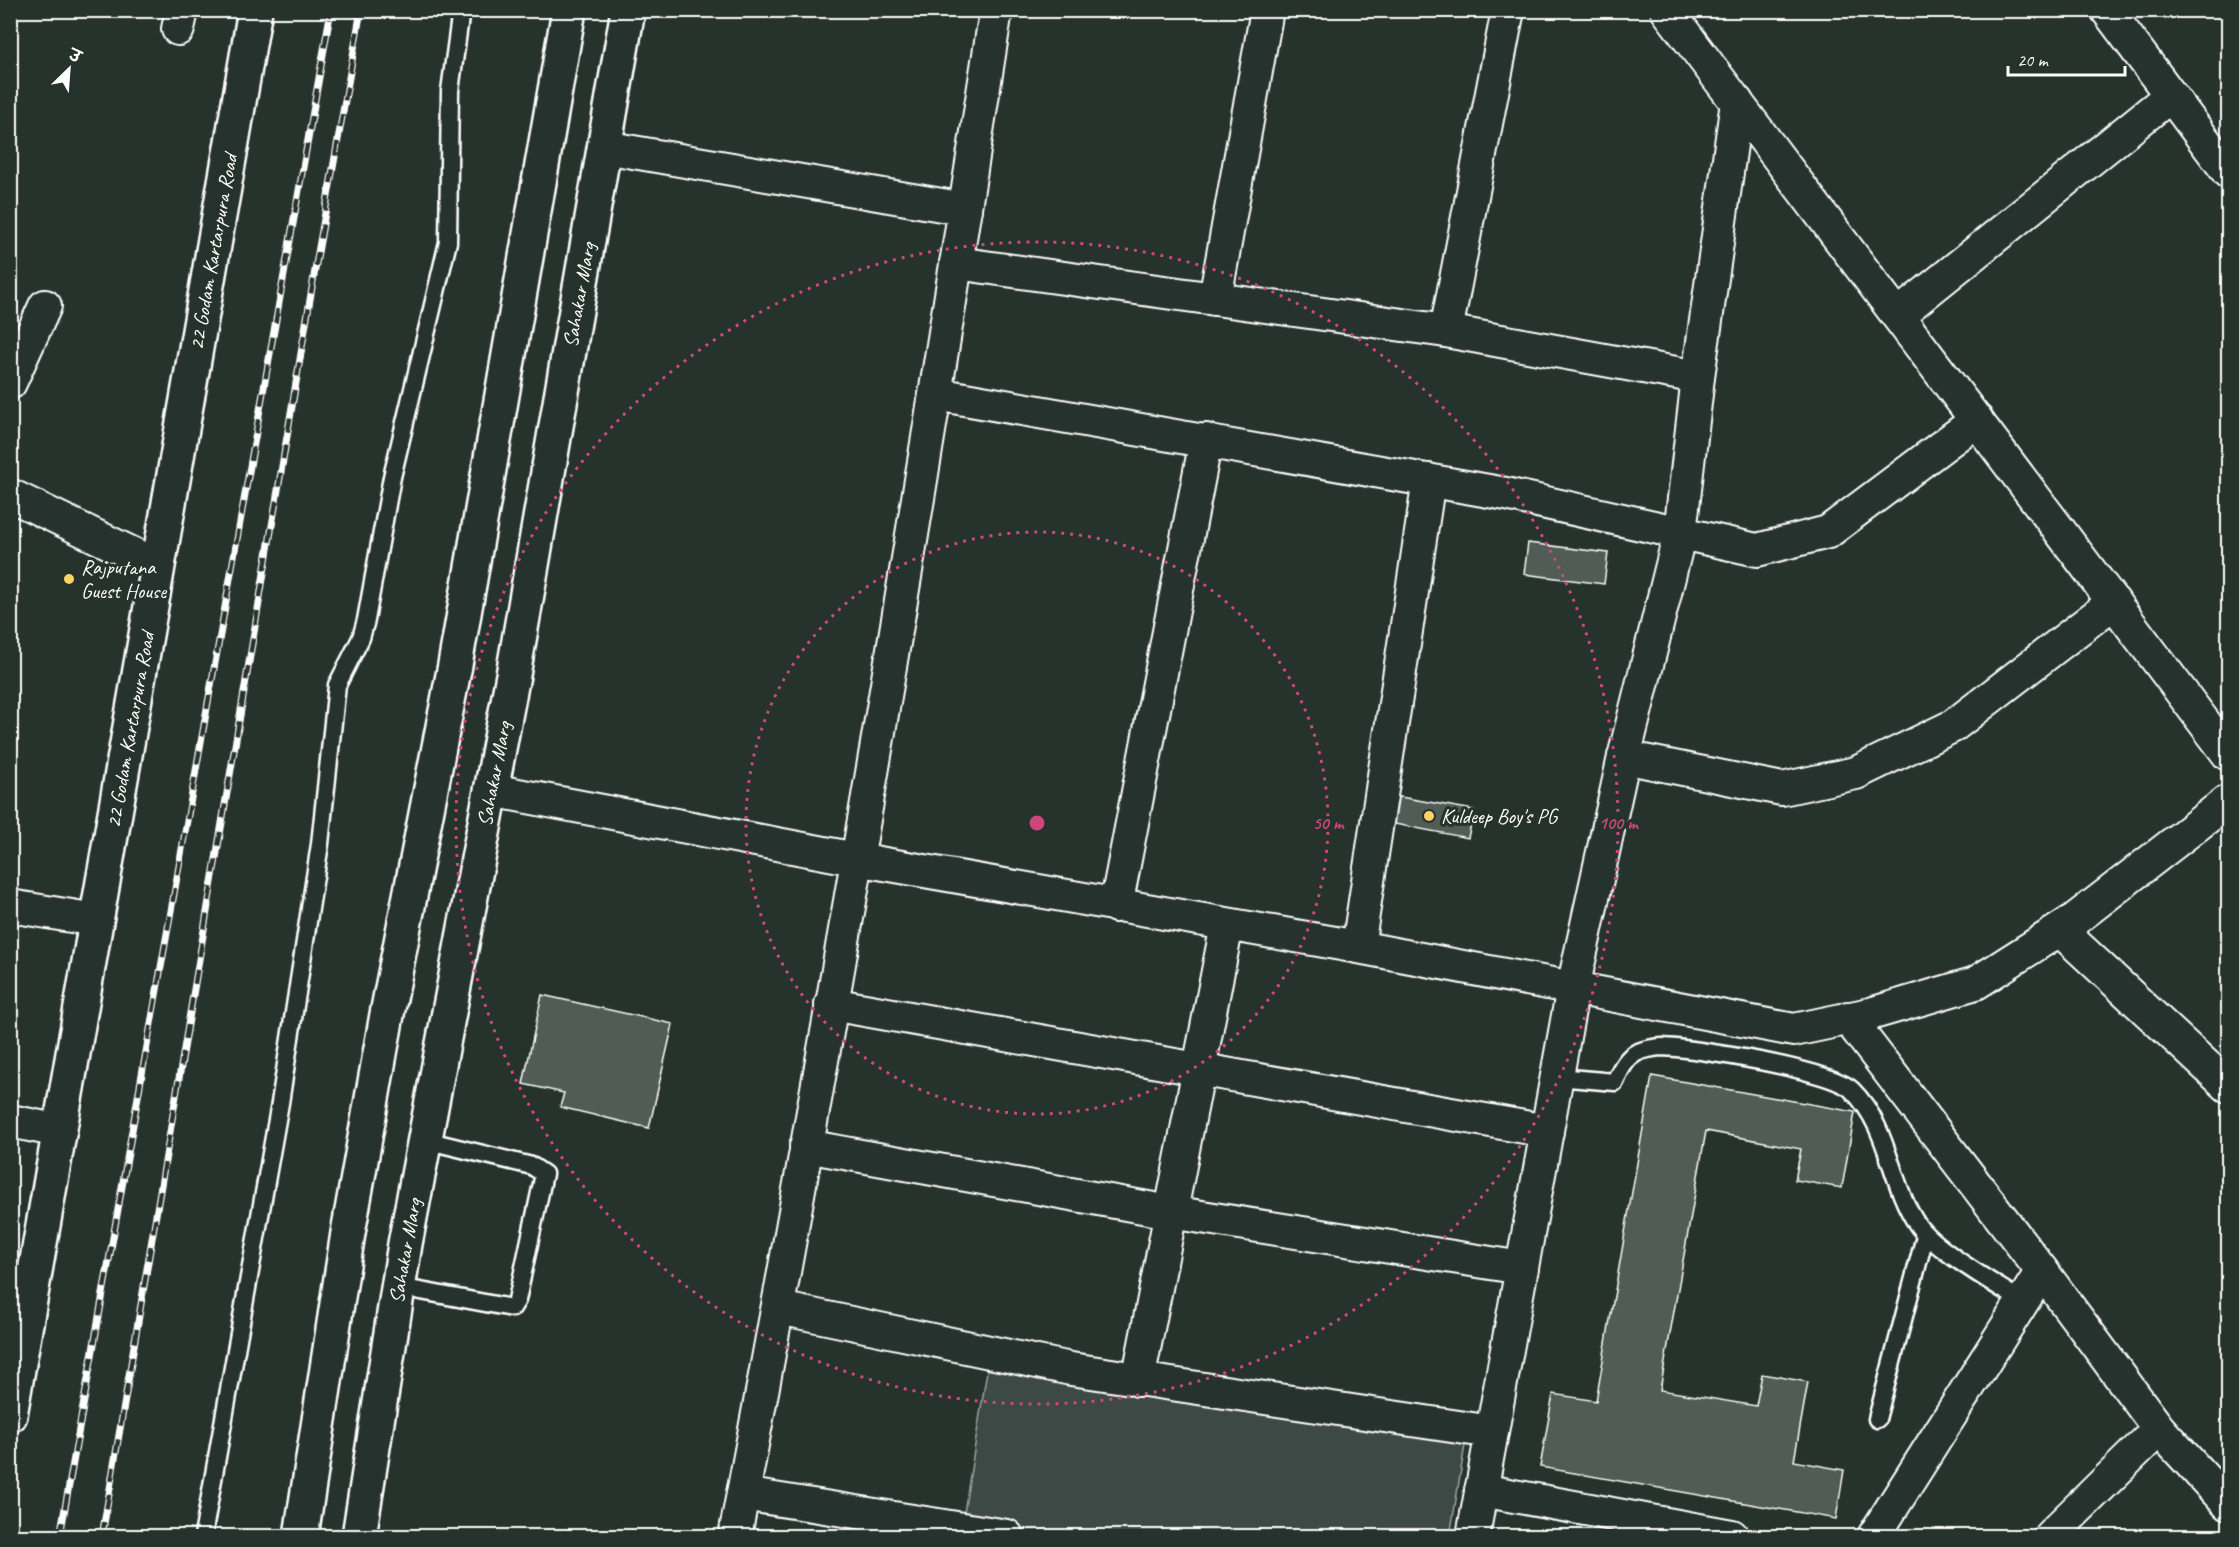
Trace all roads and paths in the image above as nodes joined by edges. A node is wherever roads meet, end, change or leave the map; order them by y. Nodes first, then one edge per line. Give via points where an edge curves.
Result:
1 (255, 10) edge
2 (461, 10) edge
3 (569, 10) edge
4 (628, 10) edge
5 (996, 10) edge
6 (1267, 10) edge
7 (1508, 10) edge
8 (1667, 10) edge
9 (2107, 10) edge
10 (2170, 96) junction
11 (1737, 102) junction
12 (604, 147) junction
13 (2229, 172) edge
14 (965, 209) junction
15 (956, 263) junction
16 (1215, 299) junction
17 (45, 306) dead end
18 (1898, 315) junction
19 (1446, 331) junction
20 (1698, 377) junction
21 (10, 383) edge
22 (936, 394) junction
23 (1977, 420) junction
24 (1206, 440) junction
25 (1428, 480) junction
26 (10, 495) edge
27 (1680, 533) junction
28 (158, 566) junction
29 (2114, 603) junction
30 (2229, 754) edge
31 (1624, 757) junction
32 (491, 790) junction
33 (2229, 801) edge
34 (856, 859) junction
35 (10, 906) edge
36 (1116, 906) junction
37 (96, 921) junction
38 (1227, 925) junction
39 (2060, 930) junction
40 (1358, 947) junction
41 (1573, 988) junction
42 (831, 1004) junction
43 (1848, 1018) junction
44 (1199, 1069) junction
45 (1557, 1077) junction
46 (2229, 1086) edge
47 (10, 1121) edge
48 (60, 1131) junction
49 (1547, 1131) junction
50 (425, 1140) junction
51 (806, 1146) junction
52 (1170, 1212) junction
53 (1925, 1236) junction
54 (1522, 1268) junction
55 (2042, 1271) junction
56 (399, 1287) junction
57 (2023, 1302) junction
58 (778, 1308) junction
59 (1138, 1380) junction
60 (10, 1415) edge
61 (1877, 1419) dead end
62 (2159, 1429) junction
63 (1492, 1432) junction
64 (1481, 1490) junction
65 (743, 1494) junction
66 (2229, 1504) edge
67 (203, 1536) edge
68 (301, 1536) edge
69 (359, 1536) edge
70 (735, 1536) edge
71 (1007, 1536) edge
72 (1473, 1536) edge
73 (1732, 1536) edge
74 (1874, 1536) edge
75 (2050, 1536) edge

1 - 28 street, 22 Godam Kartarpura Road
2 - 67 lane via 450,91 448,242 392,477 366,620 337,685 320,844 282,1091
3 - 68 street via 455,665 350,1222
4 - 12 street, Sahakar Marg
5 - 14 street
6 - 16 street
7 - 19 street
8 - 11 street
9 - 10 street
10 - 13 street
10 - 18 street
11 - 18 street
11 - 20 street
12 - 14 street
12 - 32 street, Sahakar Marg
14 - 15 street
15 - 16 street
15 - 22 street
16 - 19 street
17 - 21 street
18 - 23 street
19 - 20 street
20 - 27 street
22 - 24 street
22 - 34 street
23 - 27 street via 1828,532 1757,550
23 - 29 street
24 - 25 street
24 - 36 street
25 - 27 street
25 - 40 street
26 - 28 street
27 - 31 street
28 - 37 street, 22 Godam Kartarpura Road
29 - 30 street
29 - 31 street via 1953,726 1856,773 1782,789
31 - 41 street
32 - 34 street
32 - 50 street, Sahakar Marg
33 - 39 street
34 - 36 street
34 - 42 street
35 - 37 street
36 - 38 street
37 - 48 street, 22 Godam Kartarpura Road
38 - 40 street
38 - 44 street
39 - 43 street via 1976,982
39 - 46 street
40 - 41 street
41 - 43 street via 1794,1030
41 - 45 street
42 - 44 street
42 - 51 street
43 - 55 street
44 - 49 street
44 - 52 street
45 - 49 street
45 - 53 lane via 1615,1082 1634,1053 1661,1047 1789,1066 1836,1080 1850,1088 1869,1110 1905,1201
47 - 48 street
48 - 60 street, 22 Godam Kartarpura Road
49 - 54 street
50 - 56 street, Sahakar Marg
50 - 56 lane via 532,1166 544,1174 517,1300 512,1308
51 - 52 street
51 - 58 street
52 - 54 street
52 - 59 street
53 - 57 lane
53 - 61 lane
54 - 63 street
55 - 57 street
55 - 62 street
56 - 69 street, Sahakar Marg
57 - 74 street
58 - 59 street
58 - 65 street
59 - 63 street
62 - 66 street
62 - 75 street
63 - 64 street
64 - 72 street
64 - 73 street
65 - 70 street
65 - 71 street

